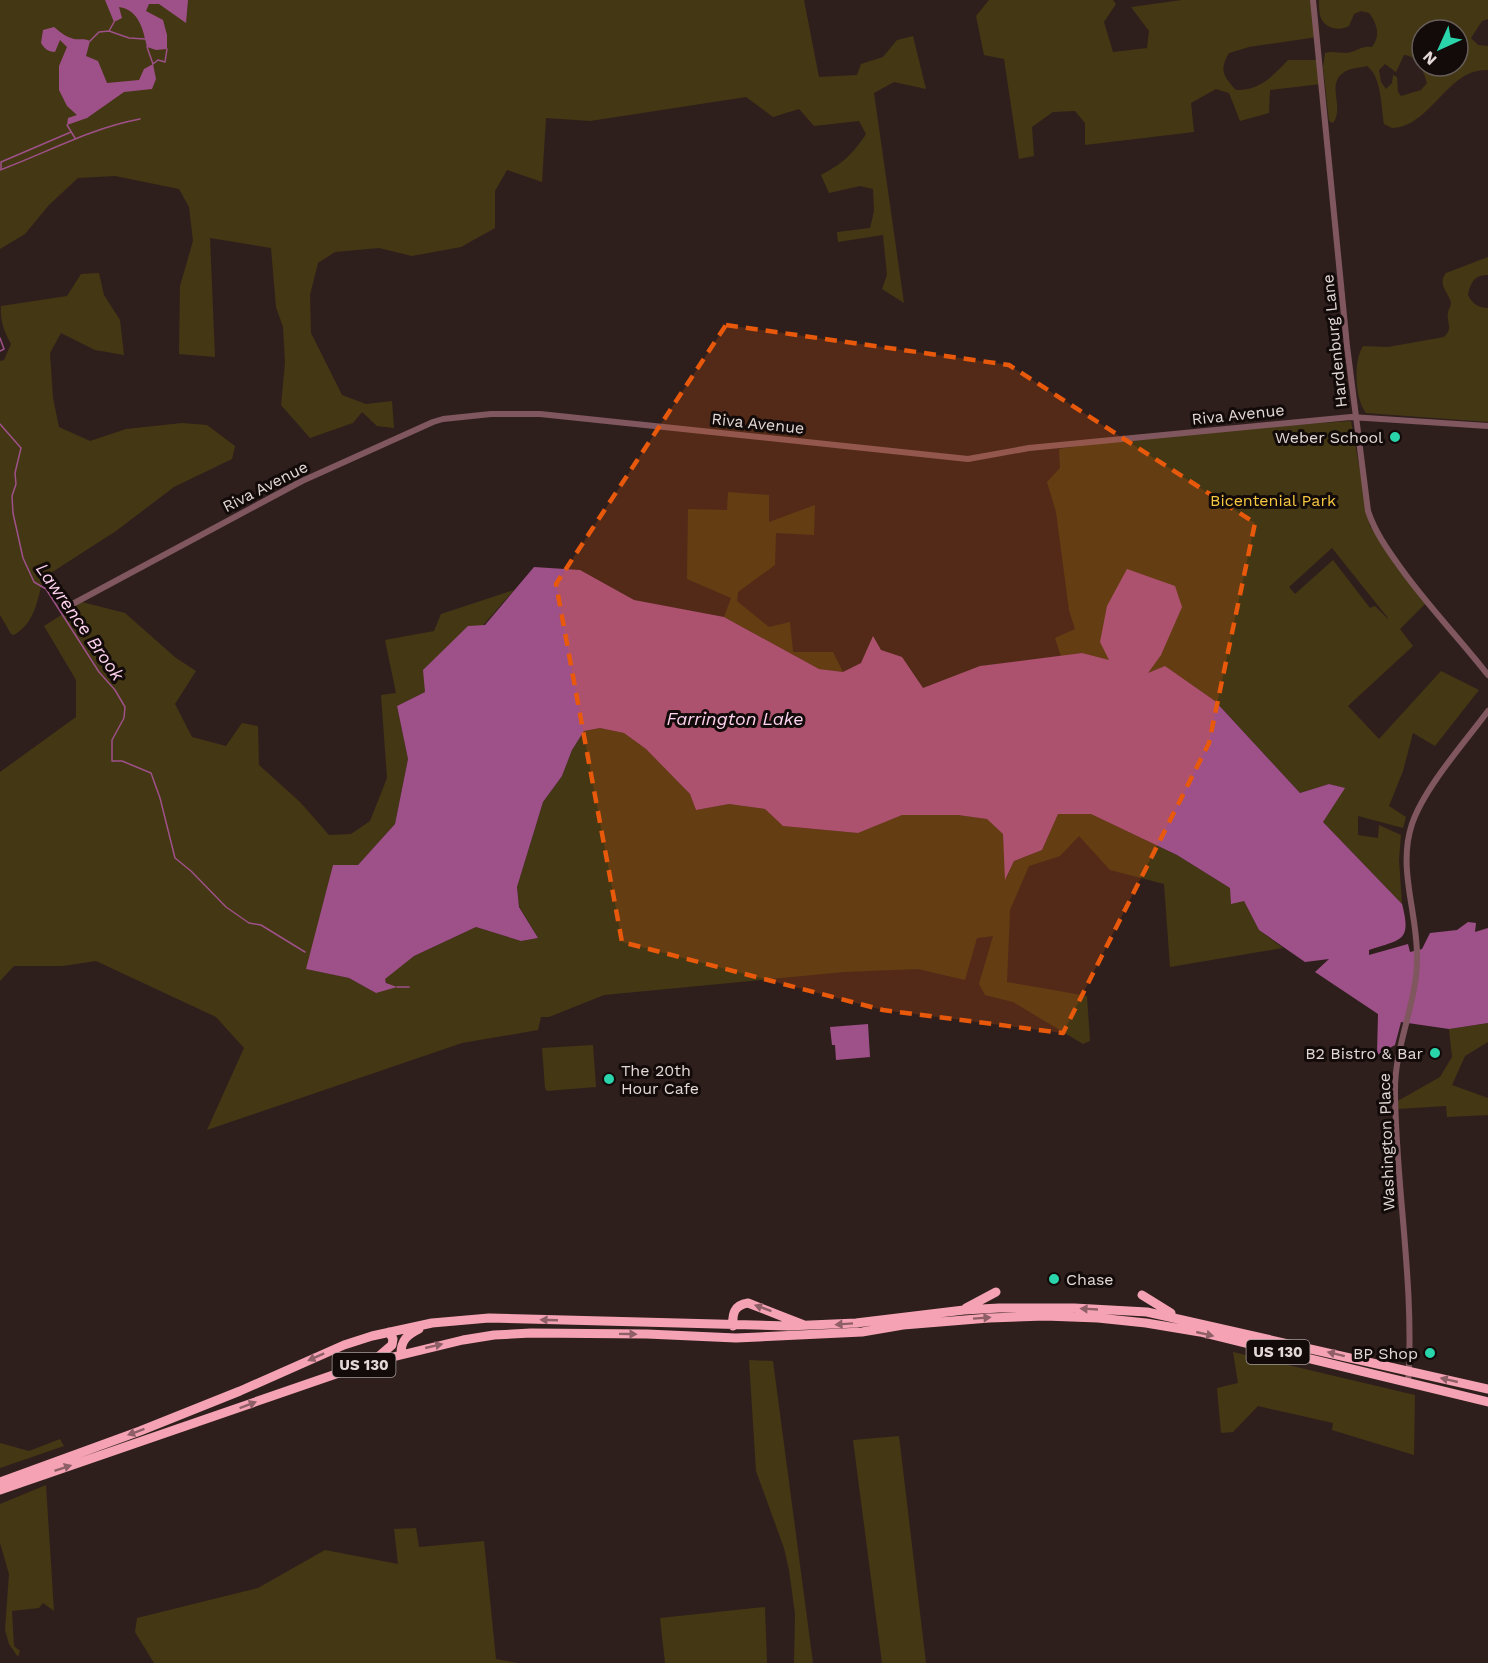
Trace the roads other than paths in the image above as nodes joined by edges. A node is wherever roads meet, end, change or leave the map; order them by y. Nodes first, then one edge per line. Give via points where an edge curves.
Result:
1 (1313, 0) edge
2 (1356, 417) junction
3 (1488, 426) edge
4 (67, 607) dead end
5 (1488, 675) edge
6 (1488, 711) edge
7 (1142, 1295) dead end
8 (999, 1308) junction
9 (964, 1310) junction
10 (1181, 1318) junction
11 (902, 1321) junction
12 (432, 1323) junction
13 (733, 1326) junction
14 (807, 1326) junction
15 (389, 1332) junction
16 (401, 1354) junction
17 (368, 1363) junction
18 (1409, 1371) junction
19 (1408, 1383) junction
20 (1488, 1389) edge
21 (1488, 1402) edge
22 (0, 1482) edge
23 (0, 1490) edge

1 - 2 street, Hardenburg Lane
2 - 3 street, Riva Avenue
2 - 4 street, Riva Avenue via 1029,448 968,459 540,414 444,419 302,481
2 - 5 street, Hardenburg Lane via 1365,493 1375,531 1431,608
6 - 18 street, Washington Place via 1419,808 1407,844 1407,881 1418,959 1400,1045 1395,1092
7 - 10 highway
8 - 9 highway, US 130
8 - 9 highway via 993,1302 996,1292
10 -> 8 highway, US 130 via 1147,1312
9 - 11 highway, US 130
18 -> 10 highway, US 130
11 -> 14 highway, US 130
16 -> 11 highway, US 130 via 494,1335 736,1338 862,1332
11 -> 19 highway, US 130 via 1045,1316 1147,1323 1200,1332
13 -> 12 highway, US 130 via 489,1318
12 - 15 highway, US 130
12 - 16 highway via 407,1336 401,1344
13 - 14 highway, US 130
14 -> 13 highway via 748,1303 735,1310
15 - 17 highway via 394,1342 390,1348
15 -> 22 highway, US 130 via 336,1348 229,1396
16 - 17 highway, US 130
23 -> 17 highway, US 130
18 - 19 street, Washington Place
20 -> 18 highway, US 130
19 - 21 highway, US 130

